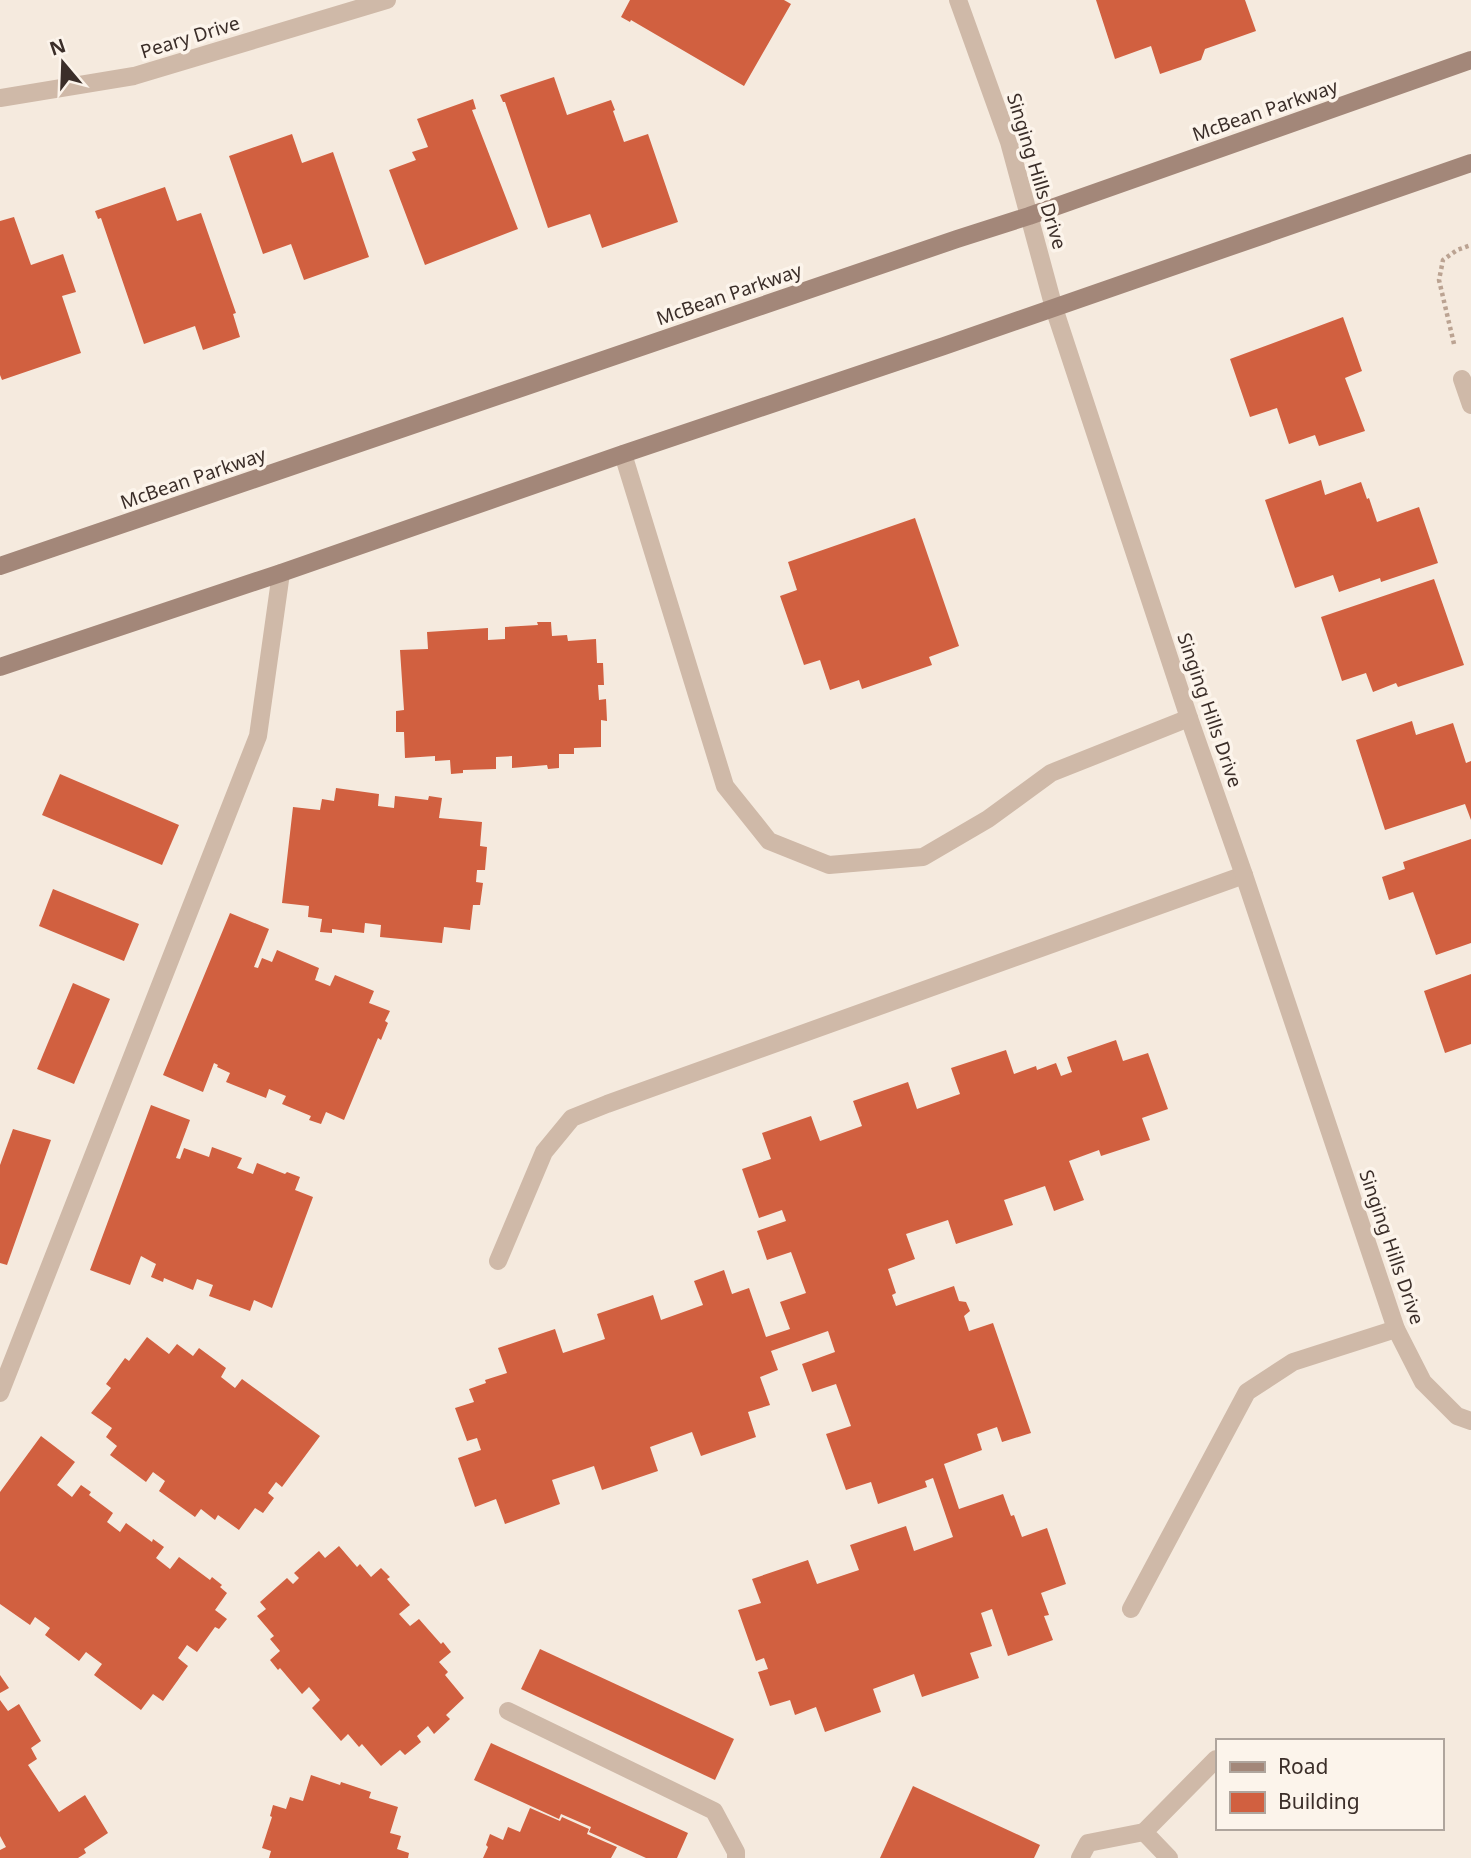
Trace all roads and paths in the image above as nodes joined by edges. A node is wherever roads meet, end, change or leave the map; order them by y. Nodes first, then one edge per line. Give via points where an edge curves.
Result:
1 (387, 0) edge
2 (958, 0) edge
3 (1471, 60) edge
4 (0, 98) edge
5 (1471, 163) edge
6 (1029, 216) junction
7 (1471, 245) edge
8 (1054, 308) junction
9 (1462, 379) joint
10 (1471, 405) edge
11 (623, 454) junction
12 (0, 566) edge
13 (281, 573) junction
14 (0, 667) edge
15 (1189, 718) junction
16 (1244, 874) junction
17 (498, 1261) dead end
18 (1396, 1329) junction
19 (0, 1393) edge
20 (1464, 1419) edge
21 (1131, 1609) dead end
22 (508, 1711) dead end
23 (1216, 1759) edge
24 (1144, 1832) junction
25 (736, 1858) edge
26 (1080, 1858) edge
27 (1169, 1858) edge

1 - 4 street, Peary Drive via 134,76
2 - 6 street, Singing Hills Drive via 1009,142
3 - 6 main road, McBean Parkway
5 - 8 main road
6 - 8 street, Singing Hills Drive
6 - 12 main road, McBean Parkway
7 - 9 path via 1443,260 1439,280
8 - 11 main road
8 - 15 street, Singing Hills Drive
9 - 10 street
11 - 13 main road
11 - 15 street via 725,786 769,841 829,865 922,857 988,819 1051,773
13 - 14 main road
13 - 19 street via 258,736
15 - 16 street, Singing Hills Drive
16 - 17 street via 572,1118 544,1152
16 - 18 street, Singing Hills Drive
18 - 20 street, Singing Hills Drive via 1423,1382
18 - 21 street via 1293,1362 1247,1392
22 - 25 street via 713,1811
23 - 24 street
24 - 26 street via 1088,1843
24 - 27 street

